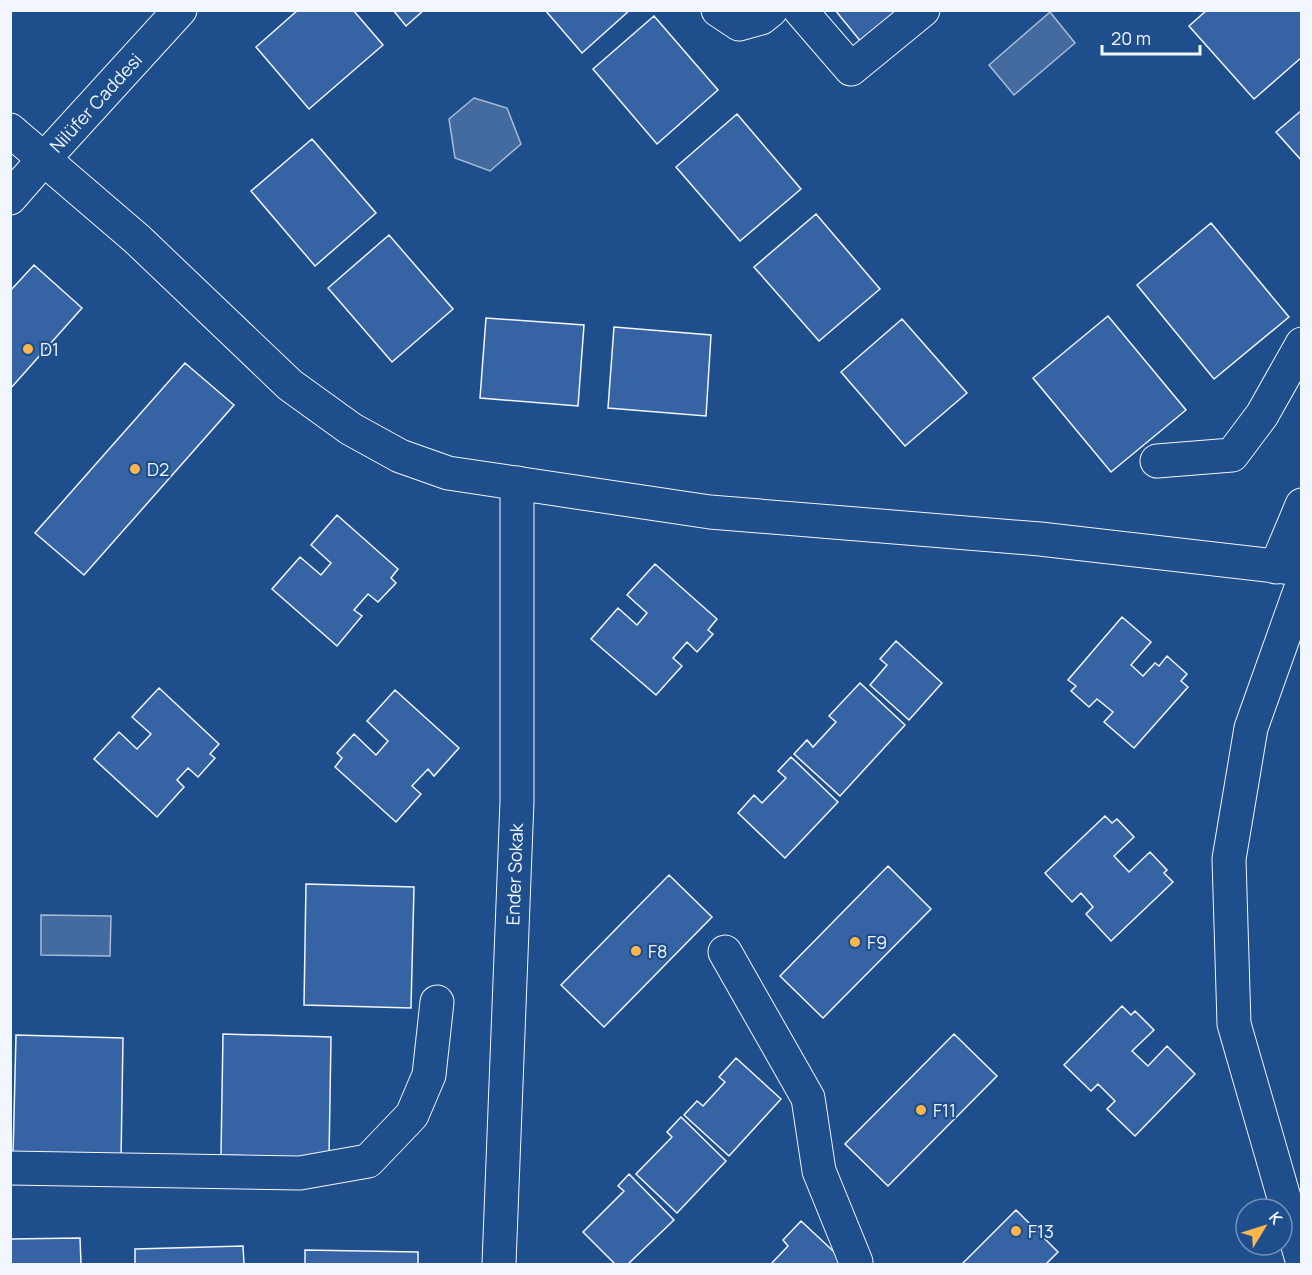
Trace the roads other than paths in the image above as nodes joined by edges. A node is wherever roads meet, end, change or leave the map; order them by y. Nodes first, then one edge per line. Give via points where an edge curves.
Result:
1 (180, 10) edge
2 (718, 10) edge
3 (771, 10) edge
4 (800, 10) edge
5 (924, 10) edge
6 (10, 130) edge
7 (44, 159) junction
8 (10, 198) edge
9 (1302, 344) edge
10 (1157, 461) dead end
11 (517, 483) junction
12 (1302, 505) edge
13 (1293, 574) edge
14 (725, 952) dead end
15 (437, 1002) dead end
16 (10, 1168) edge
17 (1302, 1260) edge
18 (856, 1262) dead end
19 (499, 1264) edge

1 - 7 street, Nilüfer Caddesi
2 - 3 street via 739,24 761,18
4 - 5 street via 851,69
6 - 7 street
7 - 8 street, Nilüfer Caddesi
7 - 11 street via 137,238 290,385 351,429 400,456 448,473
9 - 10 street via 1262,415 1232,455
11 - 13 street via 710,512 1040,539
11 - 19 street, Ender Sokak via 517,801
12 - 13 street
13 - 17 street via 1251,728 1229,859 1234,1024
14 - 18 street via 808,1098 819,1171
15 - 16 street via 429,1075 412,1115 368,1161 300,1173

